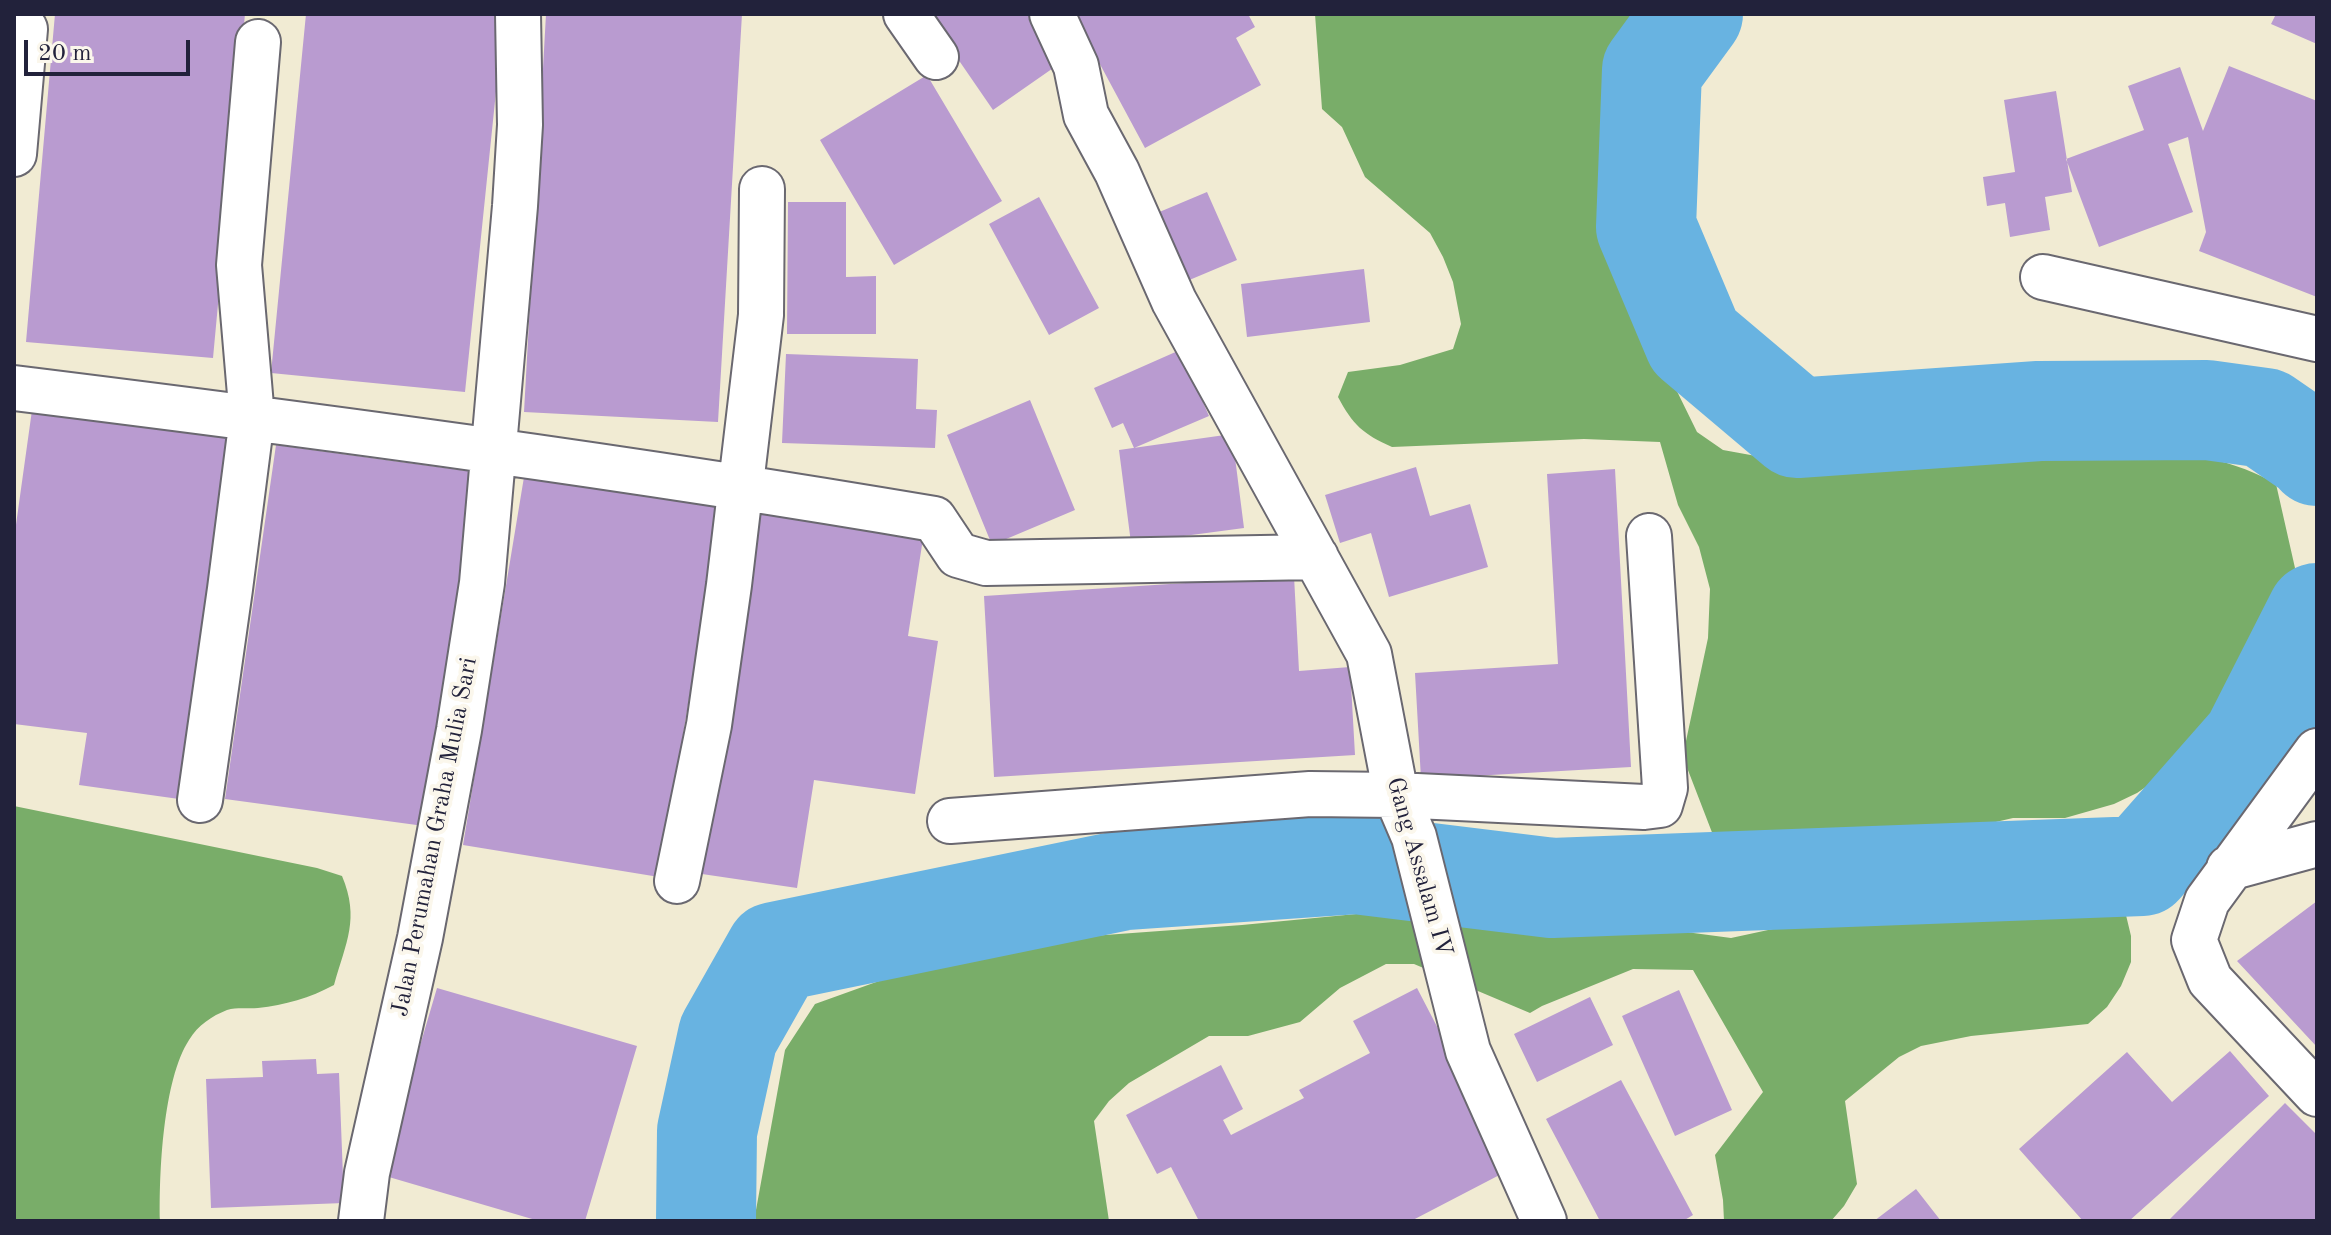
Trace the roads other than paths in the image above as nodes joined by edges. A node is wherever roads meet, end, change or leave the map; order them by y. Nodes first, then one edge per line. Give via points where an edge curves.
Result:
1 (518, 14) edge
2 (906, 14) edge
3 (1052, 14) edge
4 (25, 29) dead end
5 (258, 42) dead end
6 (936, 57) dead end
7 (14, 154) edge
8 (762, 189) dead end
9 (2043, 277) dead end
10 (2317, 339) edge
11 (14, 388) edge
12 (252, 418) junction
13 (494, 451) junction
14 (741, 486) junction
15 (1649, 536) dead end
16 (1316, 557) junction
17 (2317, 751) edge
18 (1396, 795) junction
19 (200, 800) dead end
20 (950, 821) dead end
21 (2317, 844) edge
22 (2229, 868) junction
23 (677, 881) dead end
24 (2317, 1094) edge
25 (1529, 1216) edge
26 (361, 1221) edge

1 - 13 street, Jalan Perumahan Graha Mulia Sari via 520,125
2 - 6 street
3 - 16 street, Gang Assalam IV via 1076,66 1086,115 1174,301
4 - 7 street
5 - 12 street via 239,265
8 - 14 street via 761,315
9 - 10 street
11 - 12 street
12 - 13 street
12 - 19 street
13 - 14 street
13 - 26 street, Jalan Perumahan Graha Mulia Sari via 482,583 459,730
14 - 16 street via 934,519 958,555 986,563
14 - 23 street via 709,725
15 - 18 street via 1665,788 1660,805
16 - 18 street, Gang Assalam IV via 1369,654
17 - 22 street
18 - 20 street via 1310,794
18 - 25 street, Gang Assalam IV via 1414,837 1468,1051
21 - 22 street
22 - 24 street via 2207,901 2194,940 2210,980

